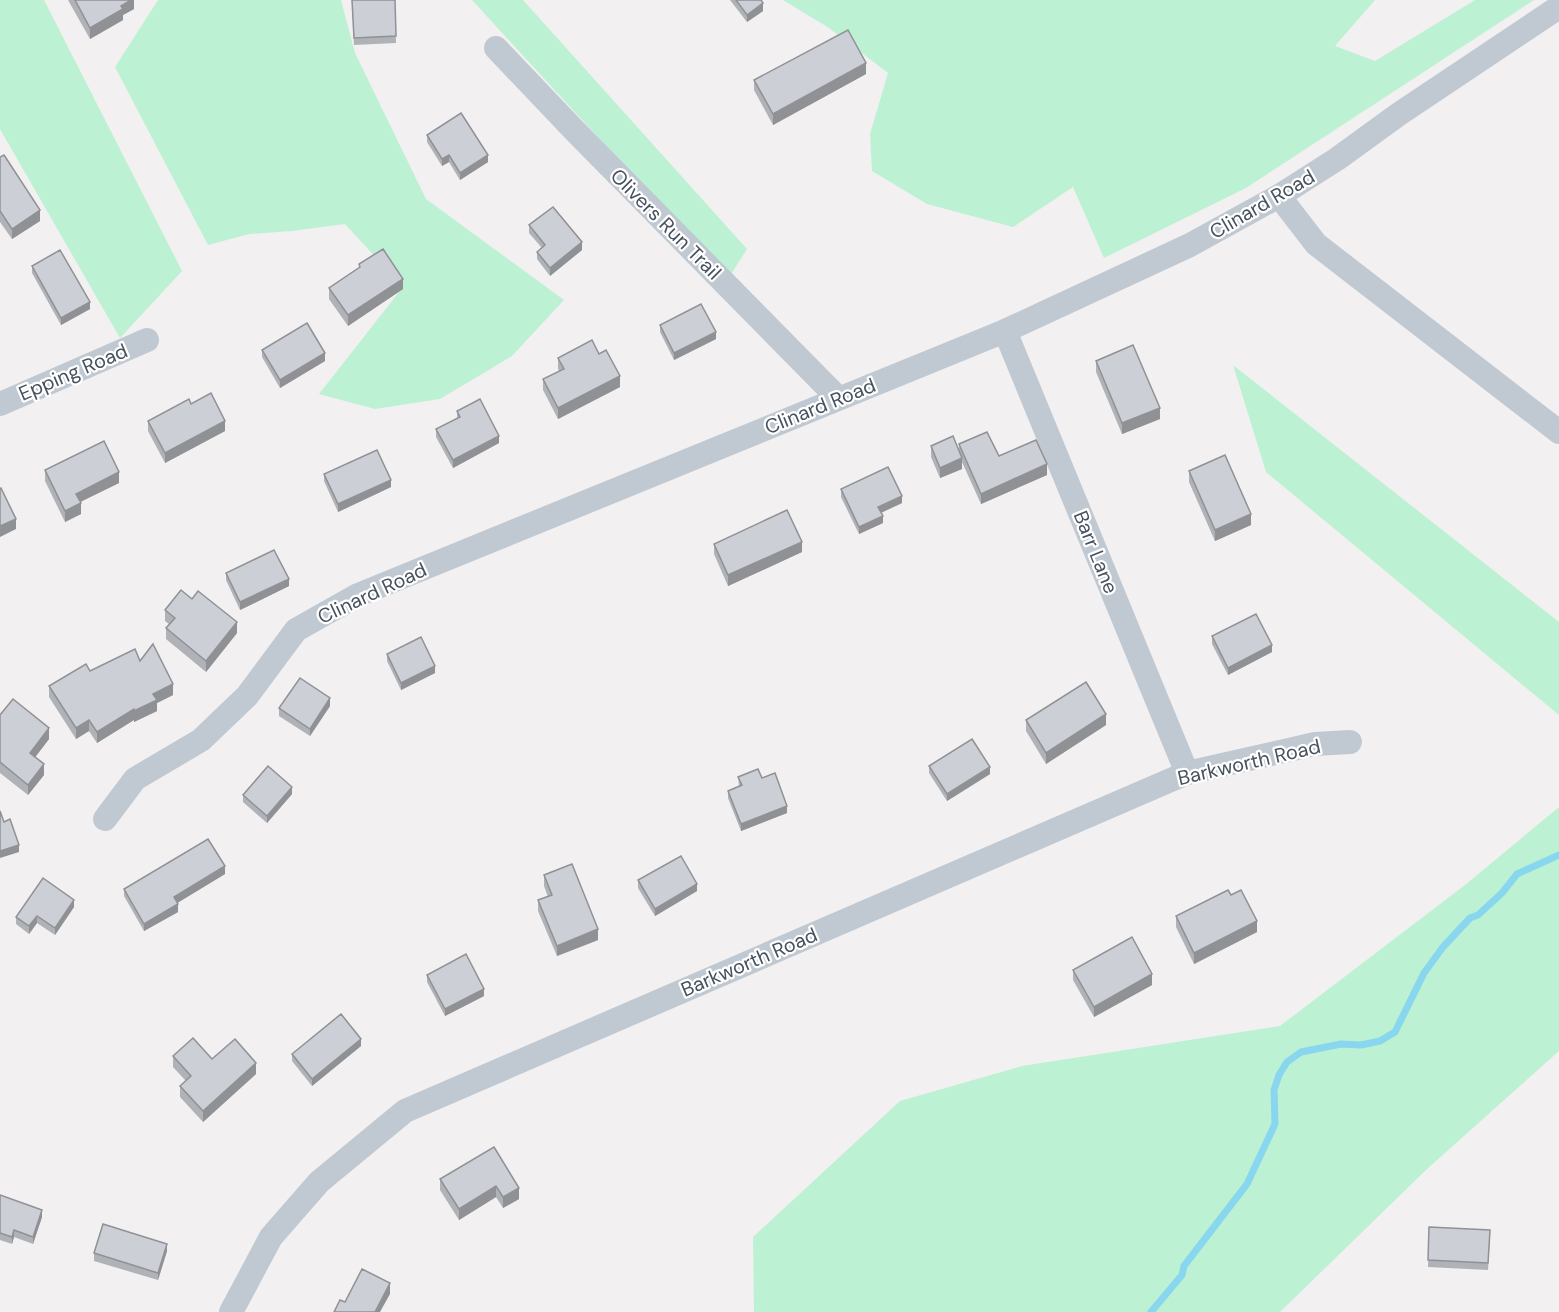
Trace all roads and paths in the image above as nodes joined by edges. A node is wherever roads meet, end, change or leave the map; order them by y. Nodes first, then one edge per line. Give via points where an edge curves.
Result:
1 (1559, 7) edge
2 (496, 48) dead end
3 (1279, 196) junction
4 (1005, 331) junction
5 (147, 340) dead end
6 (3, 396) edge
7 (838, 398) junction
8 (1559, 432) edge
9 (1350, 742) dead end
10 (1187, 773) junction
11 (105, 819) dead end
12 (231, 1312) edge

1 - 3 street, Clinard Road
2 - 7 street, Olivers Run Trail
3 - 4 street, Clinard Road via 1191,246
3 - 8 street via 1316,244
4 - 7 street, Clinard Road
4 - 10 street, Barr Lane
5 - 6 street, Epping Road
7 - 11 street, Clinard Road via 358,595 296,630 247,696 201,740 135,779
9 - 10 street, Barkworth Road via 1315,744
10 - 12 street, Barkworth Road via 405,1111 319,1182 270,1237

